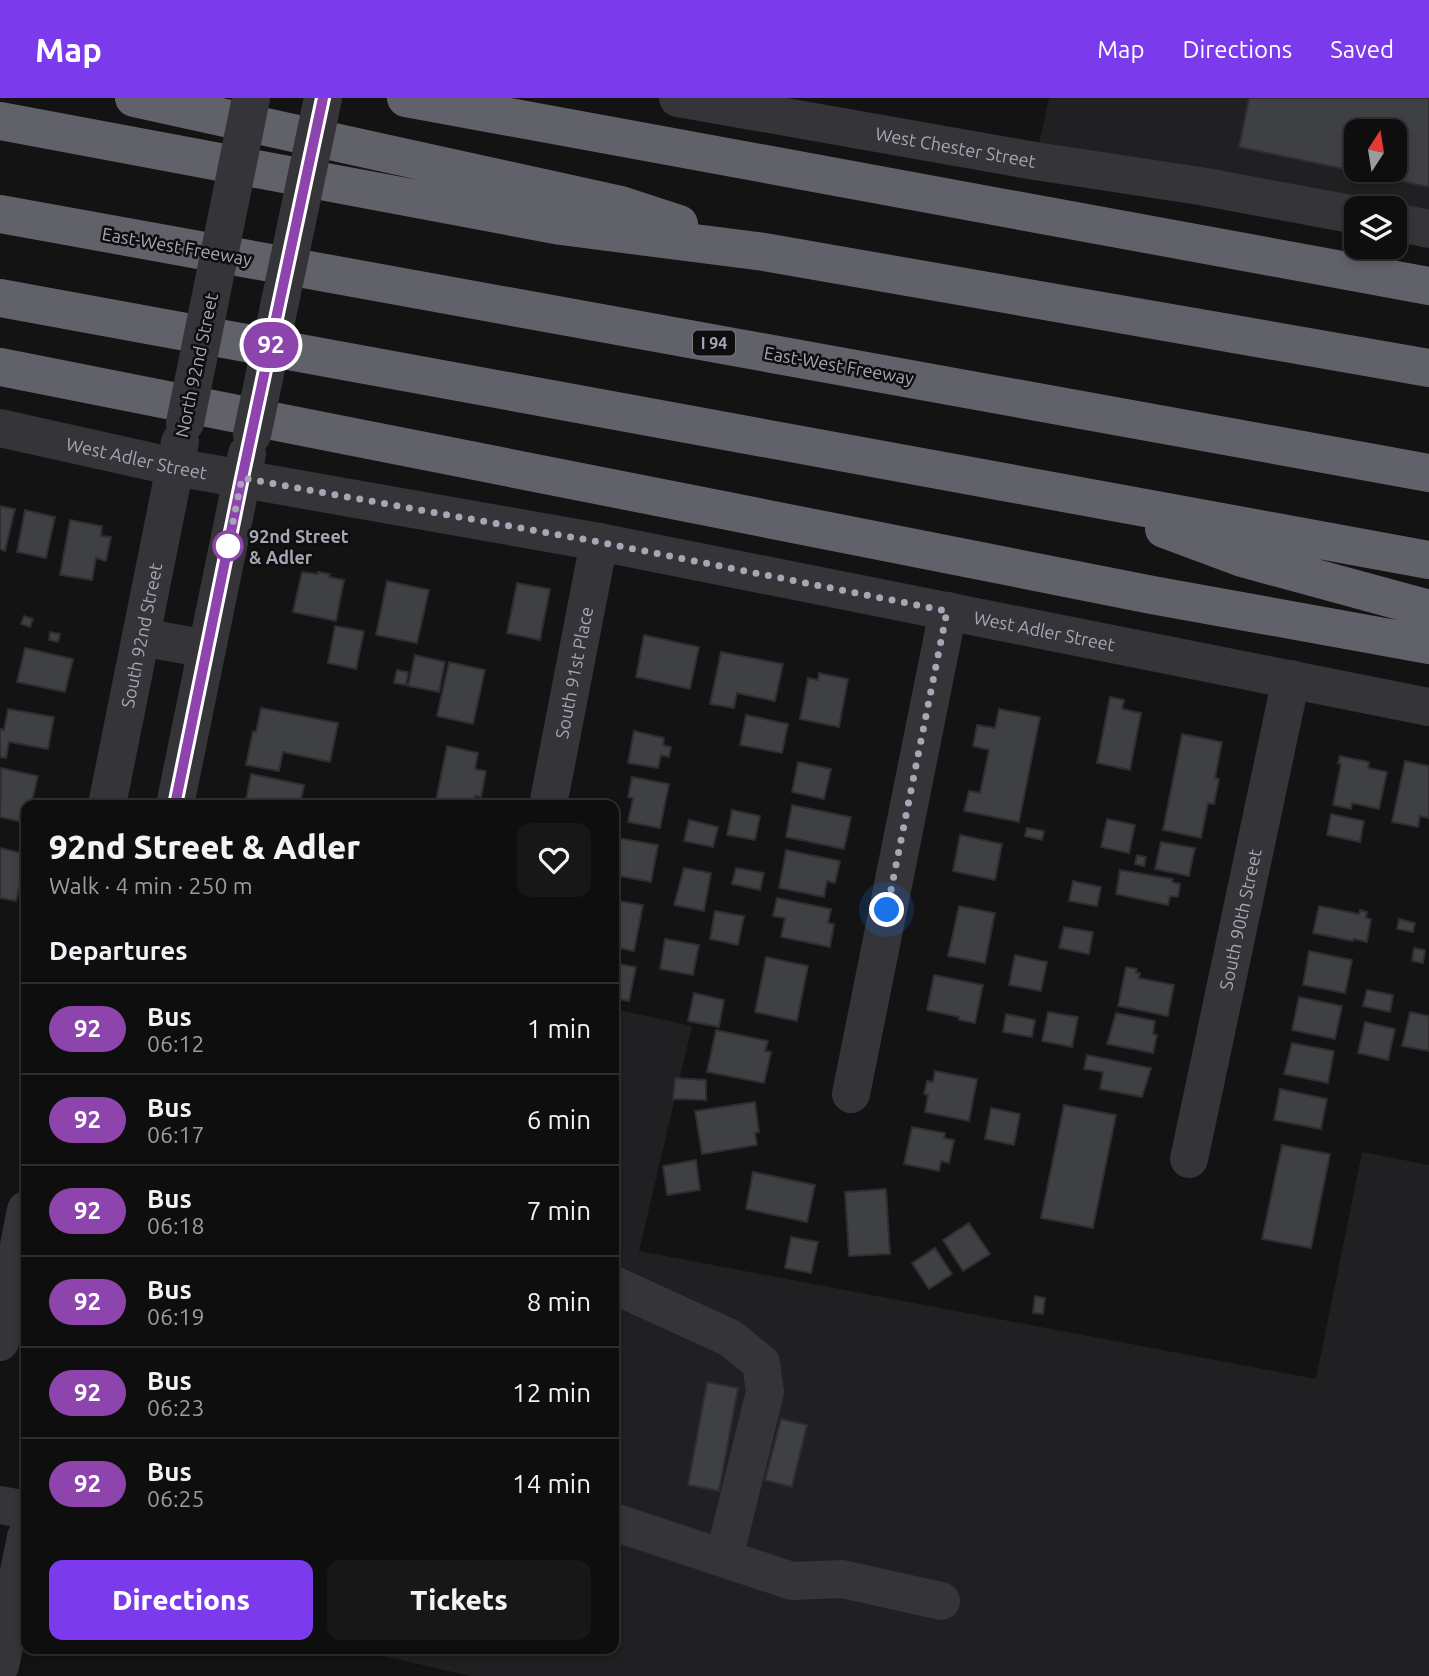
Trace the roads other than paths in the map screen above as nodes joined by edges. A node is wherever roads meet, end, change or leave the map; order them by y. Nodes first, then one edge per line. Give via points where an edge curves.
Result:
1 (134, 98) edge
2 (251, 98) edge
3 (323, 98) edge
4 (406, 98) edge
5 (678, 98) edge
6 (812, 109) edge
7 (0, 121) edge
8 (1344, 213) edge
9 (0, 214) edge
10 (1407, 224) edge
11 (1429, 229) edge
12 (764, 252) junction
13 (1429, 286) edge
14 (0, 298) edge
15 (0, 366) edge
16 (1429, 368) edge
17 (0, 428) edge
18 (174, 467) junction
19 (1429, 473) edge
20 (242, 478) junction
21 (1063, 492) junction
22 (599, 542) junction
23 (1429, 559) edge
24 (1429, 609) edge
25 (947, 611) junction
26 (141, 637) junction
27 (1429, 645) edge
28 (207, 649) junction
29 (1291, 679) junction
30 (1429, 707) edge
31 (108, 800) edge
32 (176, 800) edge
33 (549, 800) edge
34 (851, 1094) dead end
35 (1189, 1159) dead end
36 (21, 1235) edge
37 (619, 1287) edge
38 (0, 1342) edge
39 (0, 1505) edge
40 (21, 1509) edge
41 (619, 1524) edge
42 (724, 1558) junction
43 (21, 1562) edge
44 (941, 1601) dead end
45 (0, 1666) edge

1 - 12 highway via 621,205
2 - 18 street, North 92nd Street, bridge
3 - 20 street, bridge
4 - 13 highway
5 - 6 street, West Chester Street
6 - 8 street, West Chester Street via 1100,172
7 - 12 highway via 561,226
9 - 19 highway, East-West Freeway / I 94
10 - 11 street
12 - 16 highway
14 - 21 highway
15 - 27 highway via 1138,593
17 - 18 street, West Adler Street
18 - 20 street, West Adler Street
18 - 26 street, South 92nd Street
20 - 22 street, West Adler Street
20 - 28 street
21 - 23 highway
21 - 24 highway via 1242,558
22 - 25 street, West Adler Street
22 - 33 street, South 91st Place
25 - 29 street, West Adler Street
25 - 34 street
26 - 28 street
26 - 31 street, South 92nd Street
28 - 32 street
29 - 30 street, West Adler Street
29 - 35 street, South 90th Street
36 - 38 street
37 - 42 street via 730,1338 761,1363 765,1392
39 - 40 street
41 - 42 street
42 - 44 street via 792,1581 842,1579
43 - 45 street

